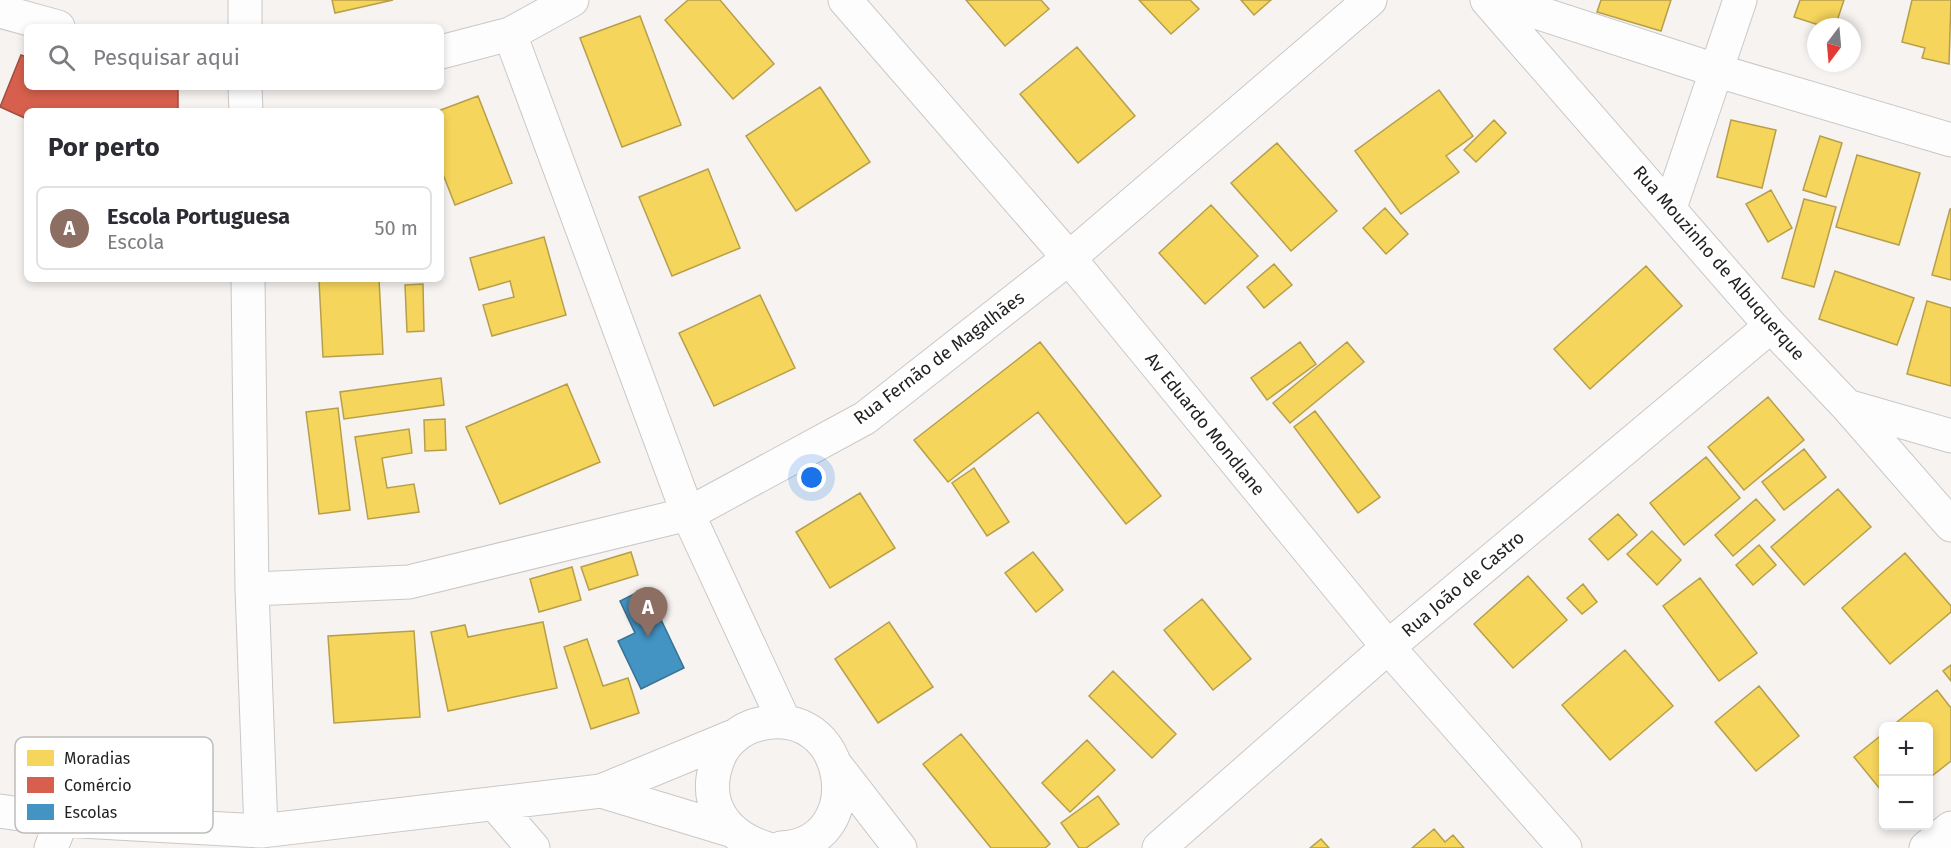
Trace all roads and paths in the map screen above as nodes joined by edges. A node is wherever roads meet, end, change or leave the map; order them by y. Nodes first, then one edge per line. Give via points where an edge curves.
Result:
1 (245, 0) edge
2 (572, 0) edge
3 (845, 0) edge
4 (1370, 0) edge
5 (1487, 0) edge
6 (1499, 0) edge
7 (1740, 0) edge
8 (0, 11) edge
9 (47, 24) edge
10 (245, 24) edge
11 (510, 34) junction
12 (444, 51) edge
13 (1718, 71) junction
14 (1951, 140) edge
15 (1670, 208) junction
16 (1069, 258) junction
17 (248, 282) edge
18 (1771, 326) junction
19 (1847, 406) junction
20 (1951, 436) edge
21 (688, 514) junction
22 (1951, 525) edge
23 (252, 589) junction
24 (1388, 646) junction
25 (784, 721) junction
26 (734, 736) junction
27 (838, 768) junction
28 (601, 791) junction
29 (496, 805) junction
30 (0, 811) edge
31 (15, 817) edge
32 (1951, 828) edge
33 (730, 830) junction
34 (261, 831) junction
35 (213, 832) edge
36 (125, 833) edge
37 (57, 834) edge
38 (533, 848) edge
39 (765, 848) edge
40 (781, 848) edge
41 (789, 848) edge
42 (900, 848) edge
43 (1159, 848) edge
44 (1565, 848) edge
45 (1926, 848) edge

1 - 10 street
2 - 11 street
3 - 16 street, Av Eduardo Mondlane
4 - 16 street, Rua Fernão de Magalhães
5 - 15 street, Rua Mouzinho de Albuquerque
6 - 13 street
7 - 13 street
8 - 9 street
11 - 12 street
11 - 21 street
13 - 14 street
13 - 15 street
15 - 18 street, Rua Mouzinho de Albuquerque
16 - 21 street, Rua Fernão de Magalhães via 865,418
16 - 24 street, Av Eduardo Mondlane
17 - 23 street
18 - 19 street, Rua Mouzinho de Albuquerque
18 - 24 street, Rua João de Castro
19 - 20 street
19 - 22 street, Rua Mouzinho de Albuquerque
21 - 23 street, Rua Fernão de Magalhães via 409,582
21 - 25 street
23 - 34 street
24 - 43 street, Rua João de Castro
24 - 44 street, Av Eduardo Mondlane
25 - 26 street via 749,727
25 - 27 street via 818,737
26 - 28 street
26 - 33 street via 721,752 713,772 712,792 718,813
27 - 41 street via 840,789 836,809 825,827
27 - 42 street
28 - 29 street
28 - 33 street
29 - 34 street
29 - 38 street
30 - 31 street
32 - 45 street
33 - 39 street
34 - 35 street
36 - 37 street
40 - 41 street

